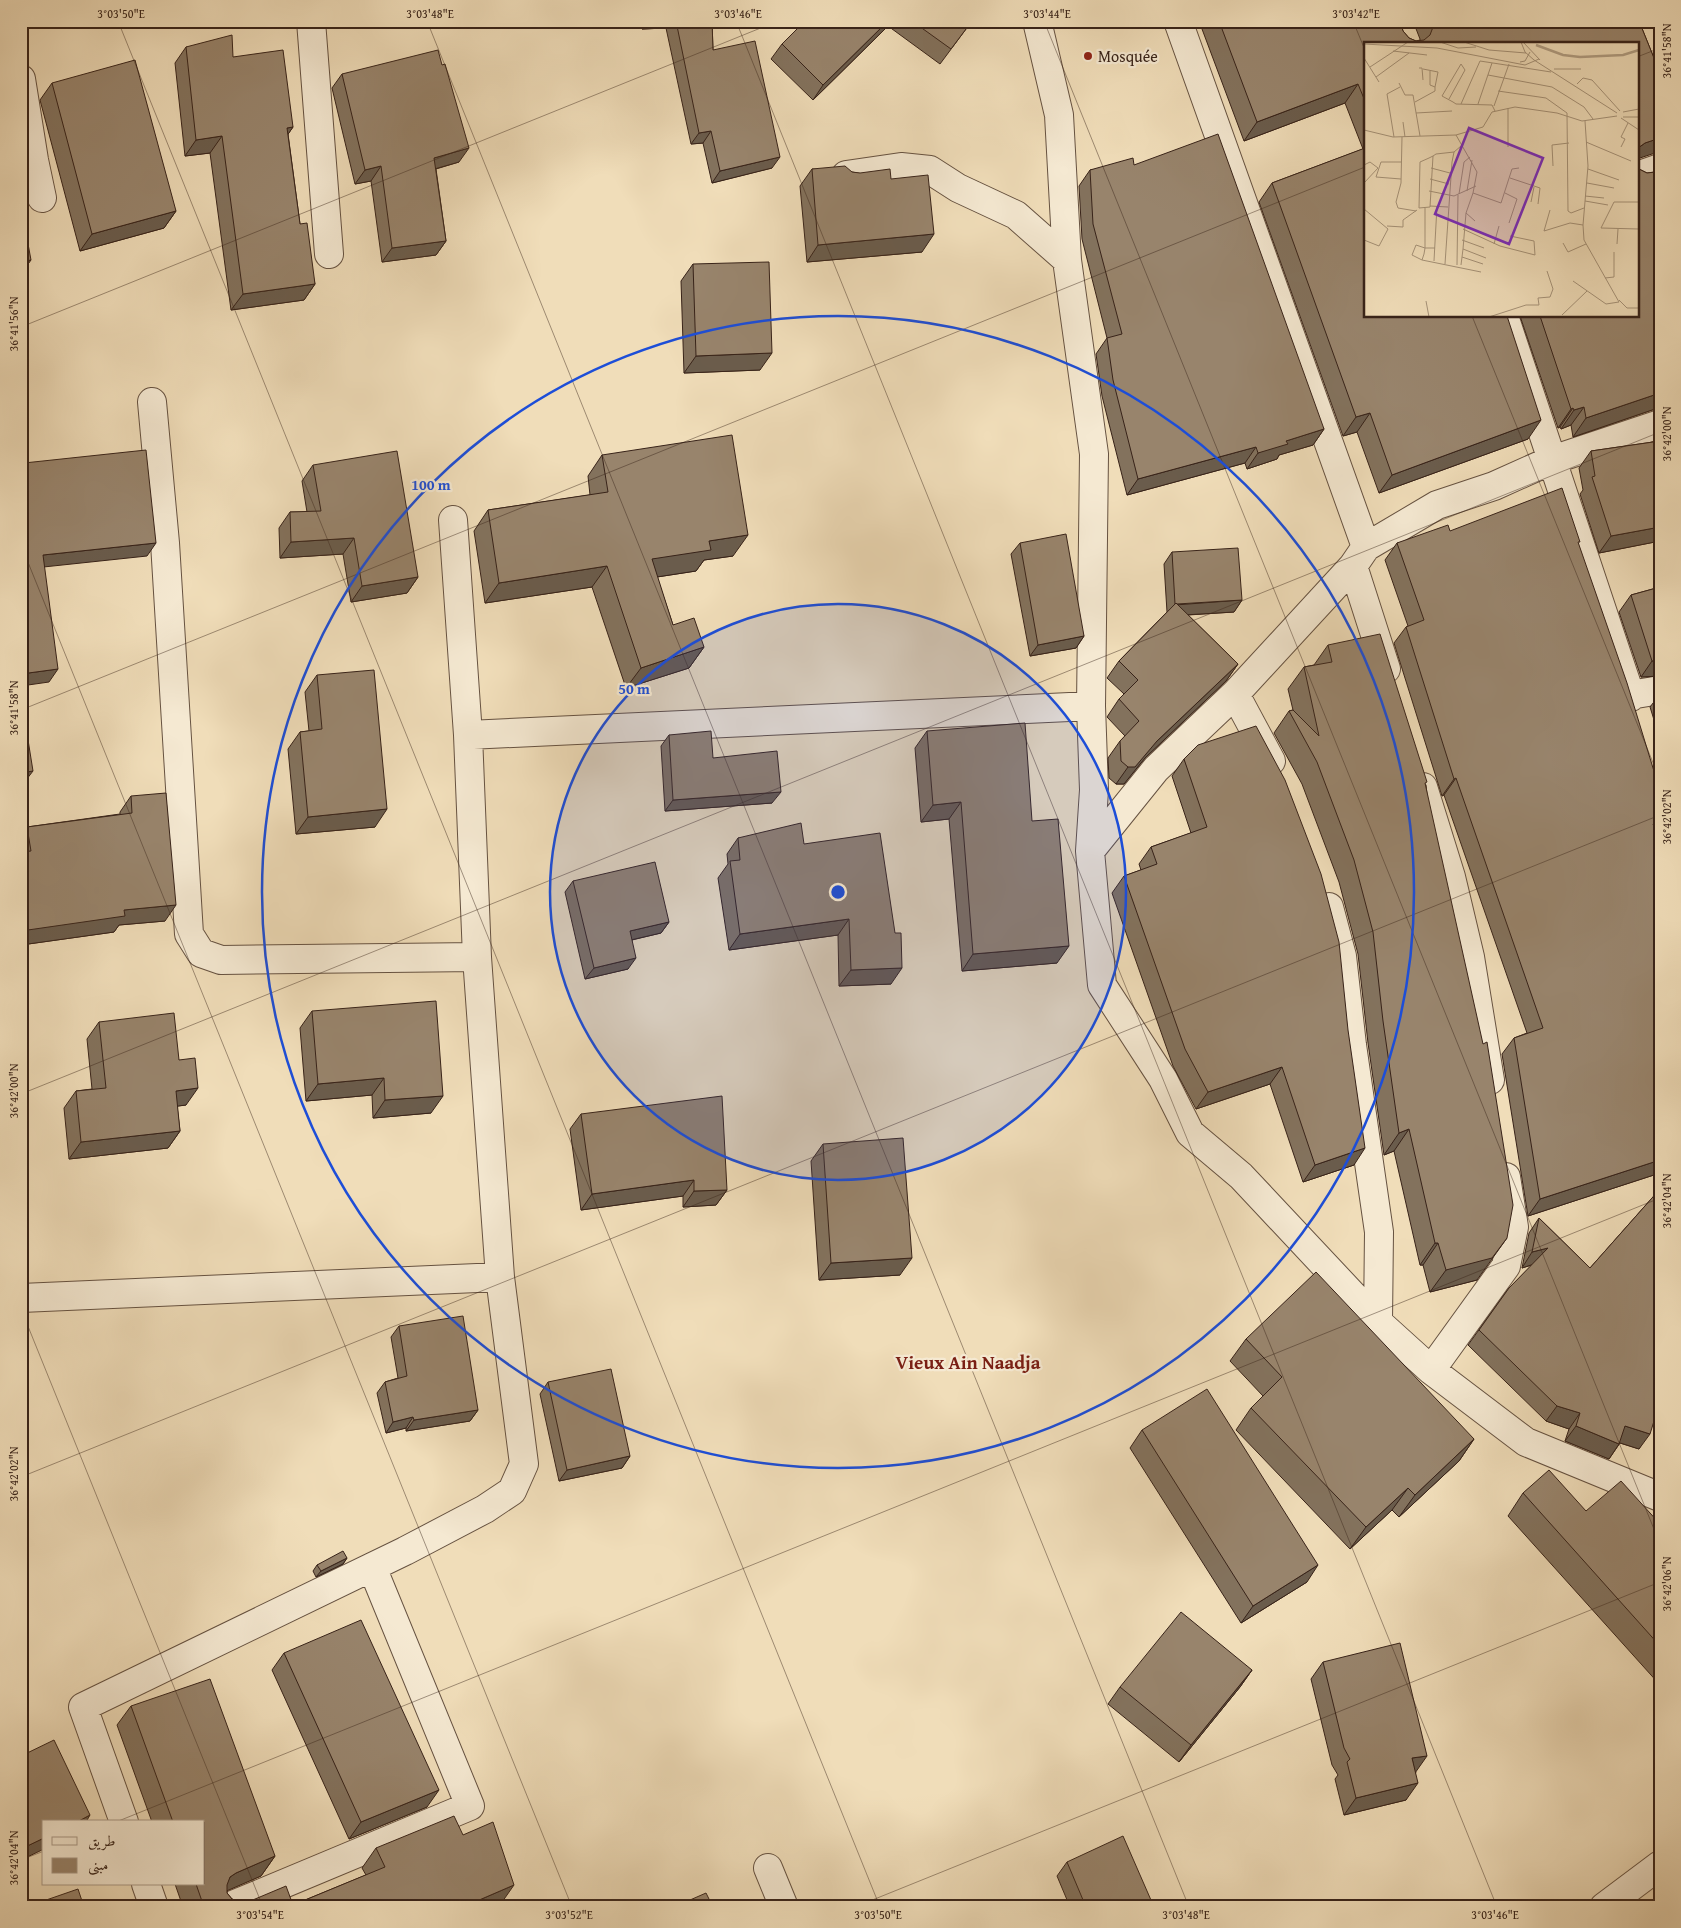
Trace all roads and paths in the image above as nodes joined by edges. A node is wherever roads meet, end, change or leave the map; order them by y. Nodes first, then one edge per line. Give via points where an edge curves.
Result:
1 (311, 21) edge
2 (1037, 21) edge
3 (1178, 21) edge
4 (21, 79) edge
5 (28, 161) edge
6 (1660, 168) edge
7 (846, 175) edge
8 (1638, 176) edge
9 (42, 198) dead end
10 (329, 254) dead end
11 (1066, 260) junction
12 (1505, 318) edge
13 (152, 402) dead end
14 (1660, 424) edge
15 (1552, 460) junction
16 (452, 520) dead end
17 (1360, 557) junction
18 (1392, 689) edge
19 (1660, 690) edge
20 (1235, 694) junction
21 (1630, 695) junction
22 (1091, 706) junction
23 (1638, 721) edge
24 (468, 735) junction
25 (1416, 764) edge
26 (1282, 781) edge
27 (1090, 851) junction
28 (1324, 886) edge
29 (478, 957) junction
30 (1494, 1102) edge
31 (1501, 1150) edge
32 (500, 1277) junction
33 (21, 1298) edge
34 (1378, 1322) junction
35 (1431, 1370) junction
36 (1660, 1497) edge
37 (372, 1567) junction
38 (123, 1820) edge
39 (1660, 1865) edge
40 (768, 1868) dead end
41 (147, 1886) edge
42 (154, 1907) edge
43 (228, 1907) edge
44 (784, 1907) edge
45 (1604, 1907) edge

1 - 10 street
2 - 11 street via 1059,115
3 - 17 street
4 - 5 street
5 - 9 street
6 - 8 street
7 - 11 street via 901,167 930,170 958,188 1016,216
11 - 22 street via 1094,454
12 - 15 street
13 - 29 street via 165,543 188,934 201,953 221,960
14 - 15 street
15 - 17 street via 1494,486 1437,505
15 - 21 street
16 - 24 street
17 - 18 street
17 - 20 street
19 - 21 street
20 - 26 street
20 - 27 street via 1156,769
21 - 23 street
22 - 24 street
22 - 27 street via 1094,790
24 - 29 street
25 - 30 street via 1452,877 1468,948
27 - 34 street via 1102,985 1163,1079 1190,1133 1241,1176
28 - 34 street via 1342,956 1378,1232
29 - 32 street
31 - 35 street via 1514,1227 1506,1266
32 - 33 street
32 - 37 street via 524,1464 512,1491
34 - 35 street
35 - 36 street via 1526,1442
37 - 38 street via 83,1707
37 - 43 street via 470,1806
39 - 45 street
40 - 44 street
41 - 42 street

